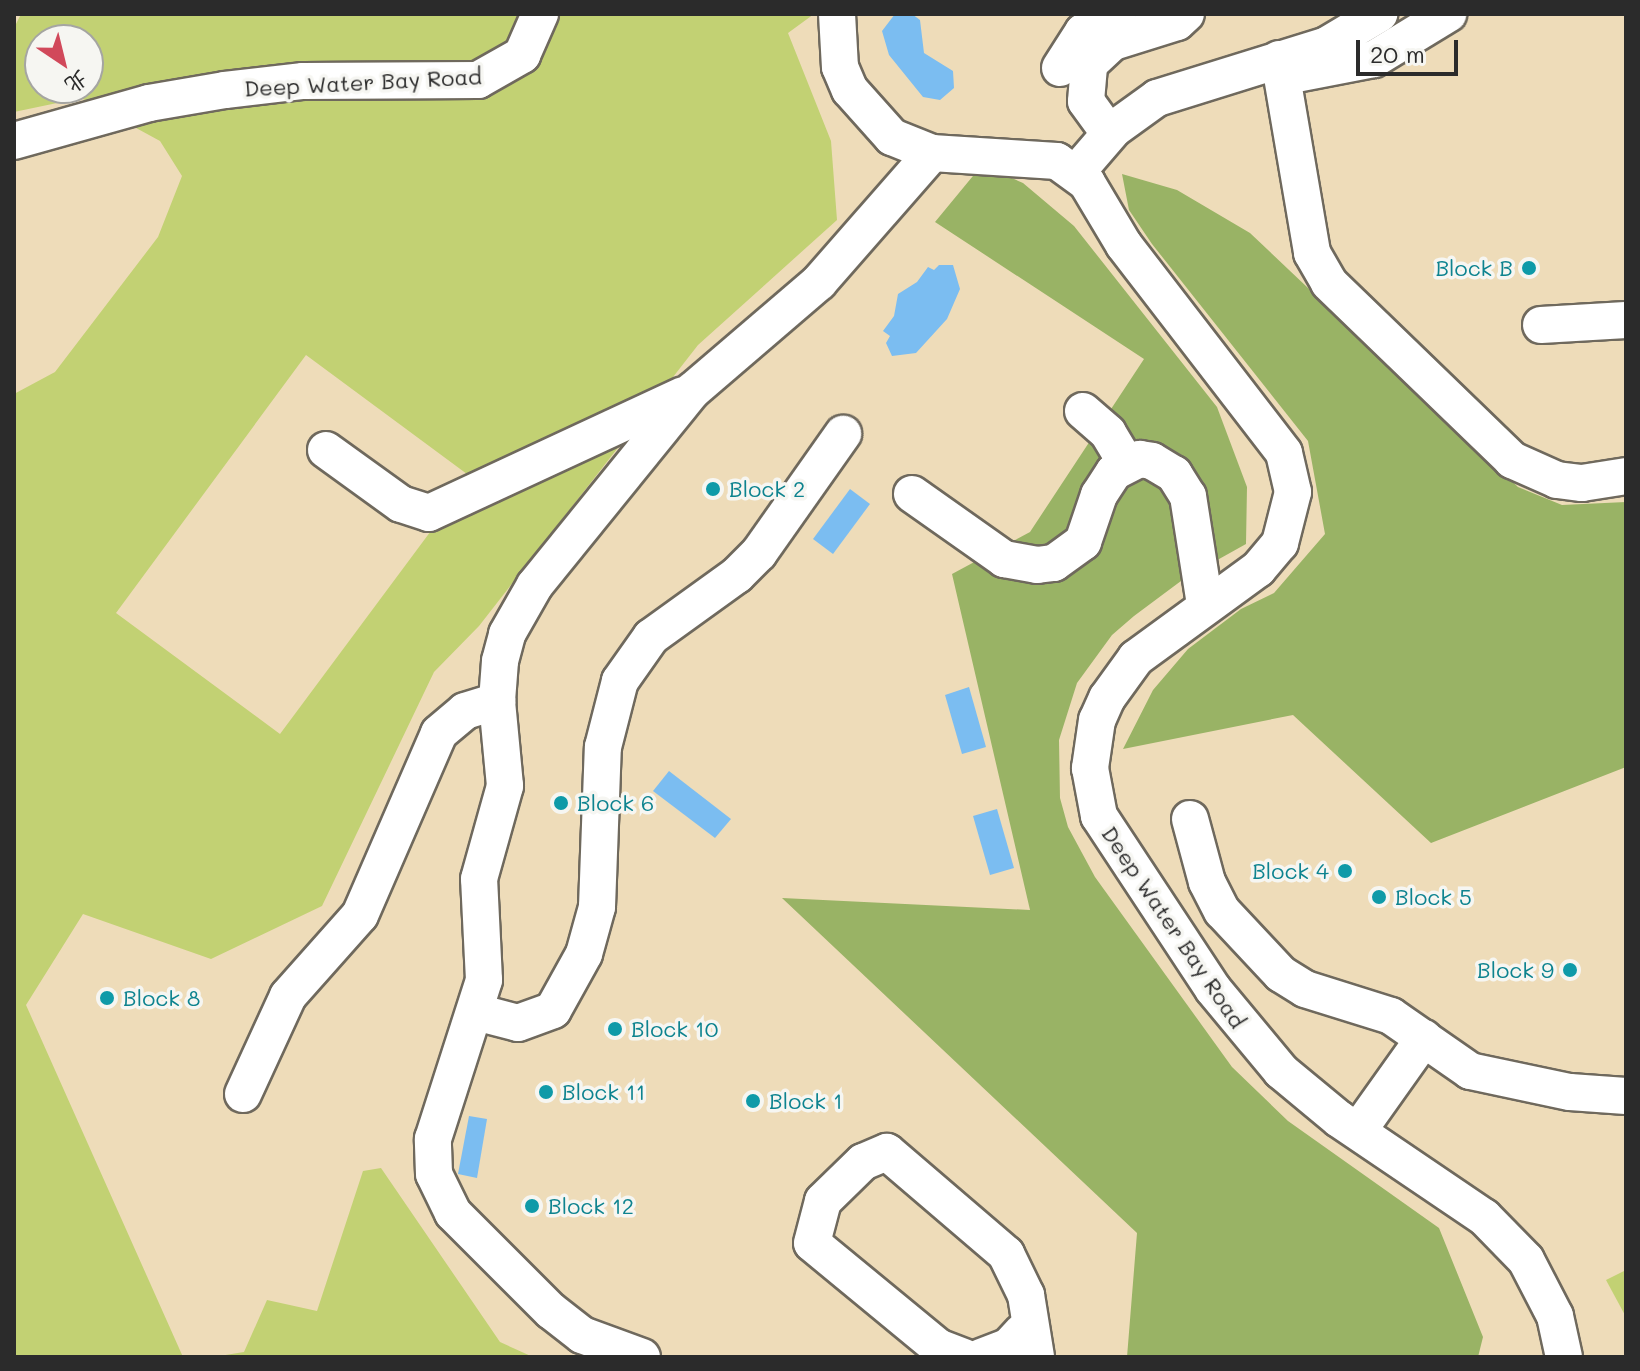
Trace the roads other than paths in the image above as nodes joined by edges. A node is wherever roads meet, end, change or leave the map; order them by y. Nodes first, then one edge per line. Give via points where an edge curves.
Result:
1 (540, 14) edge
2 (837, 14) edge
3 (1118, 14) edge
4 (1186, 14) edge
5 (1379, 14) edge
6 (1448, 14) edge
7 (1060, 68) dead end
8 (1281, 68) junction
9 (1109, 133) junction
10 (14, 141) edge
11 (932, 153) junction
12 (1076, 173) junction
13 (1626, 320) edge
14 (1541, 325) dead end
15 (692, 391) junction
16 (1083, 411) dead end
17 (843, 434) dead end
18 (326, 450) dead end
19 (1126, 463) junction
20 (1626, 476) edge
21 (912, 494) dead end
22 (1205, 604) junction
23 (497, 701) junction
24 (1190, 819) dead end
25 (476, 1012) junction
26 (1424, 1038) junction
27 (243, 1094) dead end
28 (1626, 1096) edge
29 (1358, 1131) junction
30 (1024, 1341) edge
31 (642, 1357) edge
32 (964, 1357) edge
33 (981, 1357) edge
34 (1564, 1357) edge

1 - 10 street, Deep Water Bay Road via 522,55 478,80 303,81 225,90 149,103
2 - 11 street via 840,67 861,108 892,137
3 - 7 street via 1083,32
4 - 9 street via 1177,22 1113,42 1089,64 1086,101
5 - 8 street
6 - 8 street via 1374,59
8 - 9 street via 1157,98
8 - 20 street via 1312,253 1329,283 1512,460 1557,480 1582,483
9 - 12 street
11 - 12 street via 1057,161
11 - 15 street via 819,282
12 - 22 street, Deep Water Bay Road via 1124,245 1274,437 1291,472 1292,512 1280,543 1258,569
13 - 14 street
15 - 18 street via 429,513 401,504
15 - 23 street via 519,608 500,661
16 - 19 street via 1108,433
17 - 25 street via 759,553 651,637 620,681 603,747 597,907 584,954 553,1010 518,1023
19 - 21 street via 1105,483 1083,542 1054,563 1004,559
19 - 22 street via 1152,461 1182,485
22 - 29 street, Deep Water Bay Road via 1136,658 1107,698 1097,720 1090,768 1099,816 1115,848 1234,1018 1281,1071
23 - 25 street via 505,786 479,879 484,980
23 - 27 street via 465,711 439,733 360,915 288,996
24 - 26 street via 1207,882 1222,911 1259,955 1305,989 1372,1008
25 - 31 street via 433,1139 434,1174 442,1195 453,1213 569,1327
26 - 28 street via 1470,1071 1570,1092
26 - 29 street
29 - 34 street, Deep Water Bay Road via 1506,1237 1542,1287
30 - 32 street via 1018,1274 990,1236 887,1152 863,1162 823,1201 812,1243 938,1347
30 - 33 street

